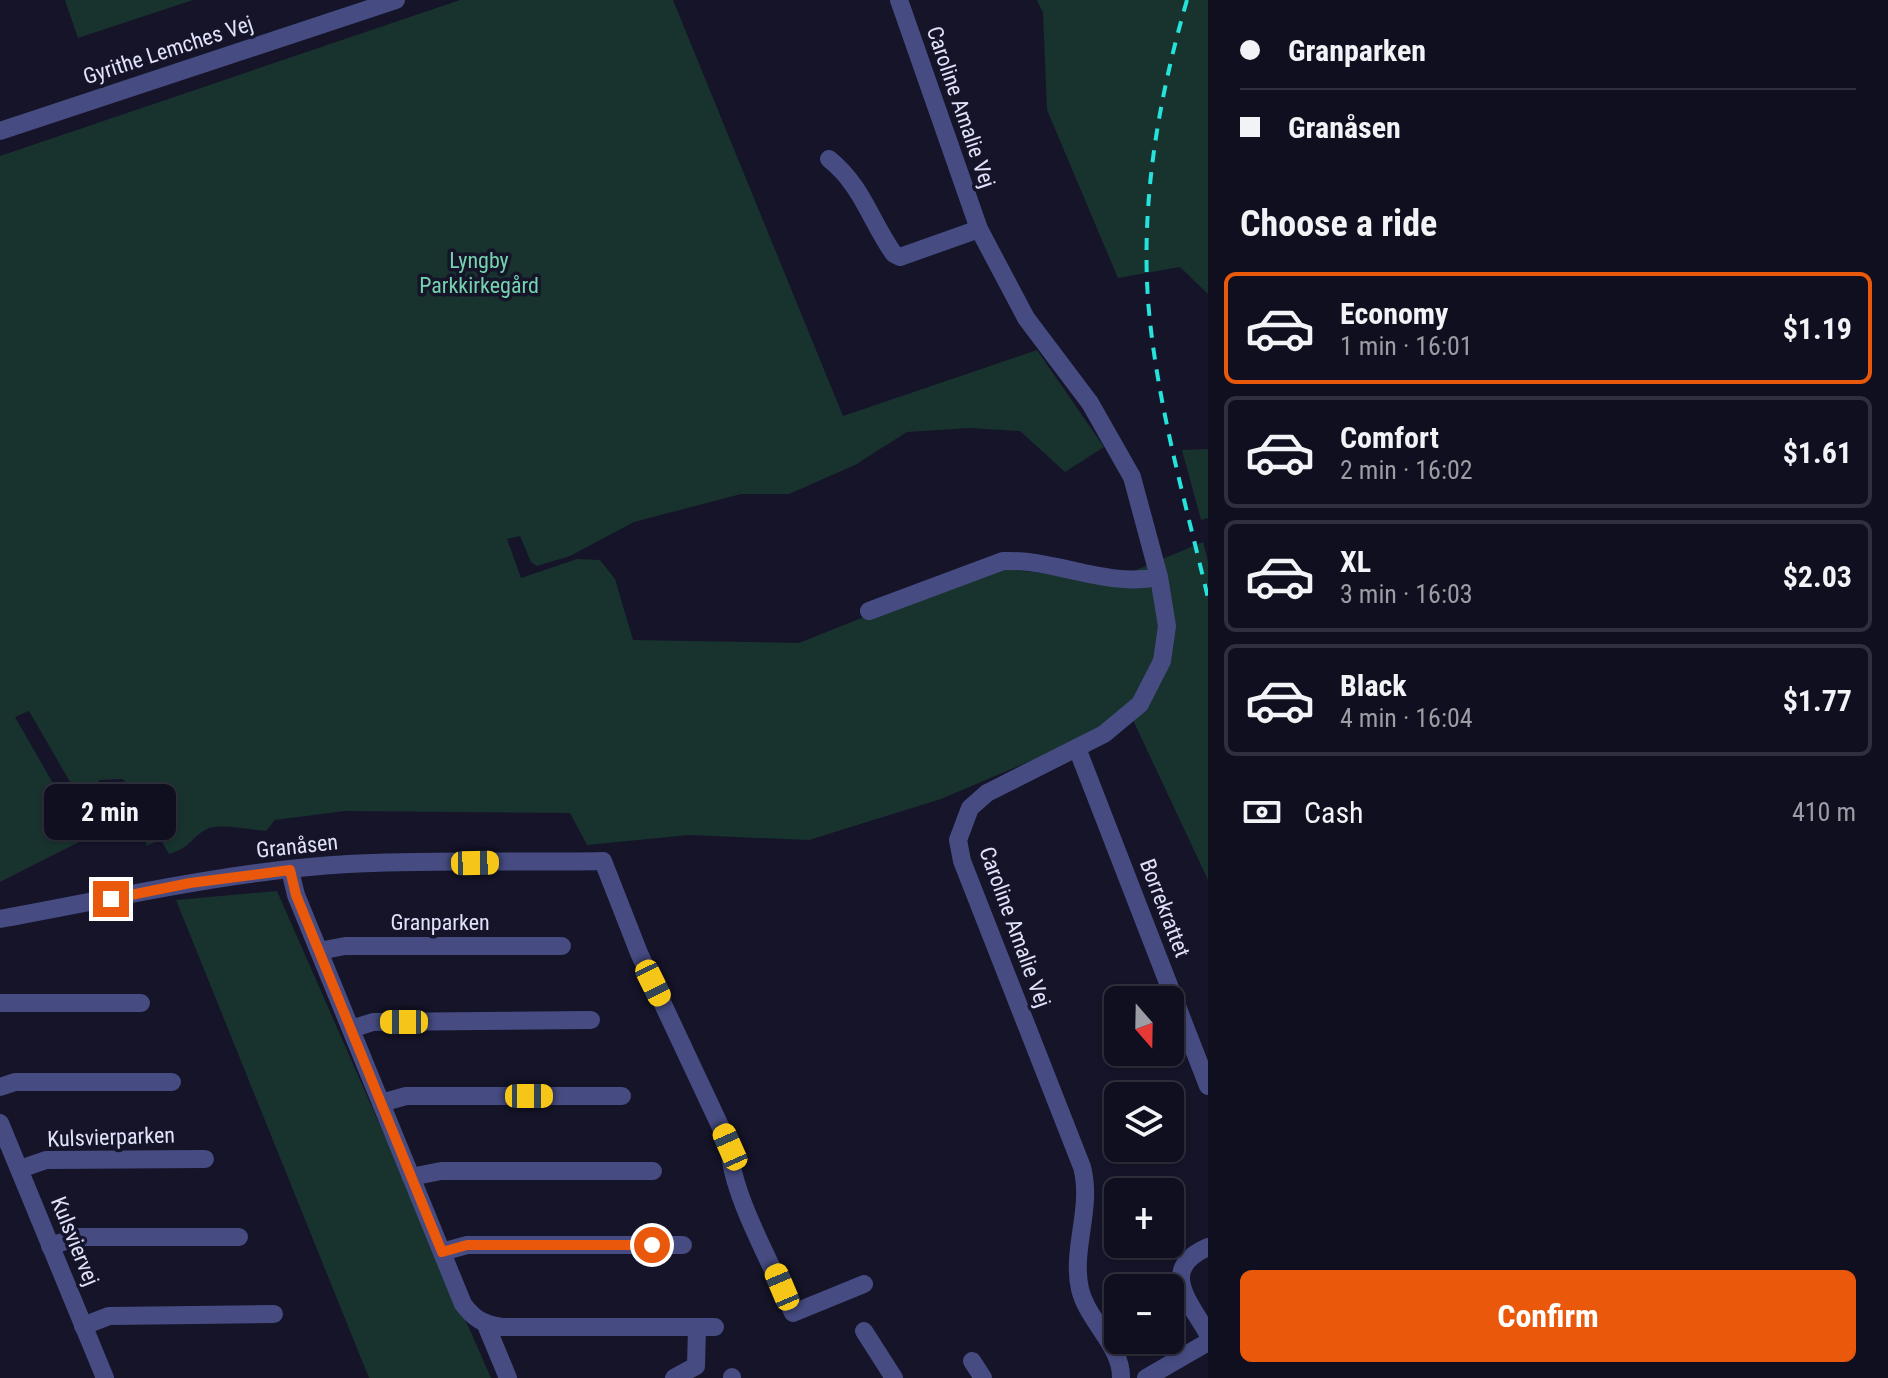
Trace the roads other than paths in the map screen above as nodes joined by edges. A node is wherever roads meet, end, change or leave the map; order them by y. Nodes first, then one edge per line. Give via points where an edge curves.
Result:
1 (396, 0) edge
2 (899, 0) edge
3 (0, 131) edge
4 (829, 159) dead end
5 (979, 229) junction
6 (1159, 577) junction
7 (869, 611) dead end
8 (1077, 748) junction
9 (290, 870) junction
10 (0, 919) edge
11 (562, 946) dead end
12 (319, 951) junction
13 (0, 1003) edge
14 (141, 1003) dead end
15 (591, 1020) dead end
16 (351, 1029) junction
17 (172, 1082) dead end
18 (1208, 1086) edge
19 (0, 1087) edge
20 (622, 1096) dead end
21 (381, 1103) junction
22 (0, 1123) edge
23 (205, 1159) dead end
24 (20, 1169) junction
25 (653, 1171) dead end
26 (411, 1177) junction
27 (239, 1237) dead end
28 (683, 1245) dead end
29 (50, 1246) junction
30 (1208, 1247) edge
31 (442, 1252) junction
32 (864, 1284) dead end
33 (274, 1314) dead end
34 (486, 1325) junction
35 (83, 1326) junction
36 (864, 1331) dead end
37 (1208, 1334) edge
38 (1208, 1342) edge
39 (972, 1361) dead end
40 (105, 1378) edge
41 (508, 1378) edge
42 (674, 1378) edge
43 (894, 1378) edge
44 (983, 1378) edge
45 (1121, 1378) edge
46 (1146, 1378) edge

1 - 3 street, Gyrithe Lemches Vej
2 - 5 street, Caroline Amalie Vej
4 - 5 street via 845,171 900,257
5 - 6 street, Caroline Amalie Vej via 1026,318 1112,438 1136,489
6 - 7 street via 1120,581 1023,560 1003,561
6 - 8 street, Caroline Amalie Vej via 1167,626 1154,680 1122,722
8 - 18 street, Borrekrattet
8 - 45 street, Caroline Amalie Vej via 987,793 970,808 958,840 1082,1167 1087,1195 1080,1288 1116,1356
9 - 10 street, Granåsen
9 - 12 street
9 - 32 street, Granåsen via 349,864 603,861 639,953 730,1147 749,1216 793,1313
11 - 12 street, Granparken via 345,946
12 - 16 street
13 - 14 street
15 - 16 street via 373,1022
16 - 21 street
17 - 19 street via 15,1082
20 - 21 street via 406,1096
21 - 26 street
22 - 24 street, Kulsviervej
23 - 24 street, Kulsvierparken via 46,1160
24 - 29 street, Kulsviervej
25 - 26 street via 441,1171
26 - 31 street
27 - 29 street via 78,1237
28 - 31 street via 467,1245
29 - 35 street, Kulsviervej
30 - 37 street via 1185,1262 1179,1273
31 - 34 street via 463,1304
33 - 35 street via 109,1316
34 - 41 street
34 - 42 street via 706,1328 696,1366
35 - 40 street, Kulsviervej
36 - 43 street
38 - 46 street
39 - 44 street

